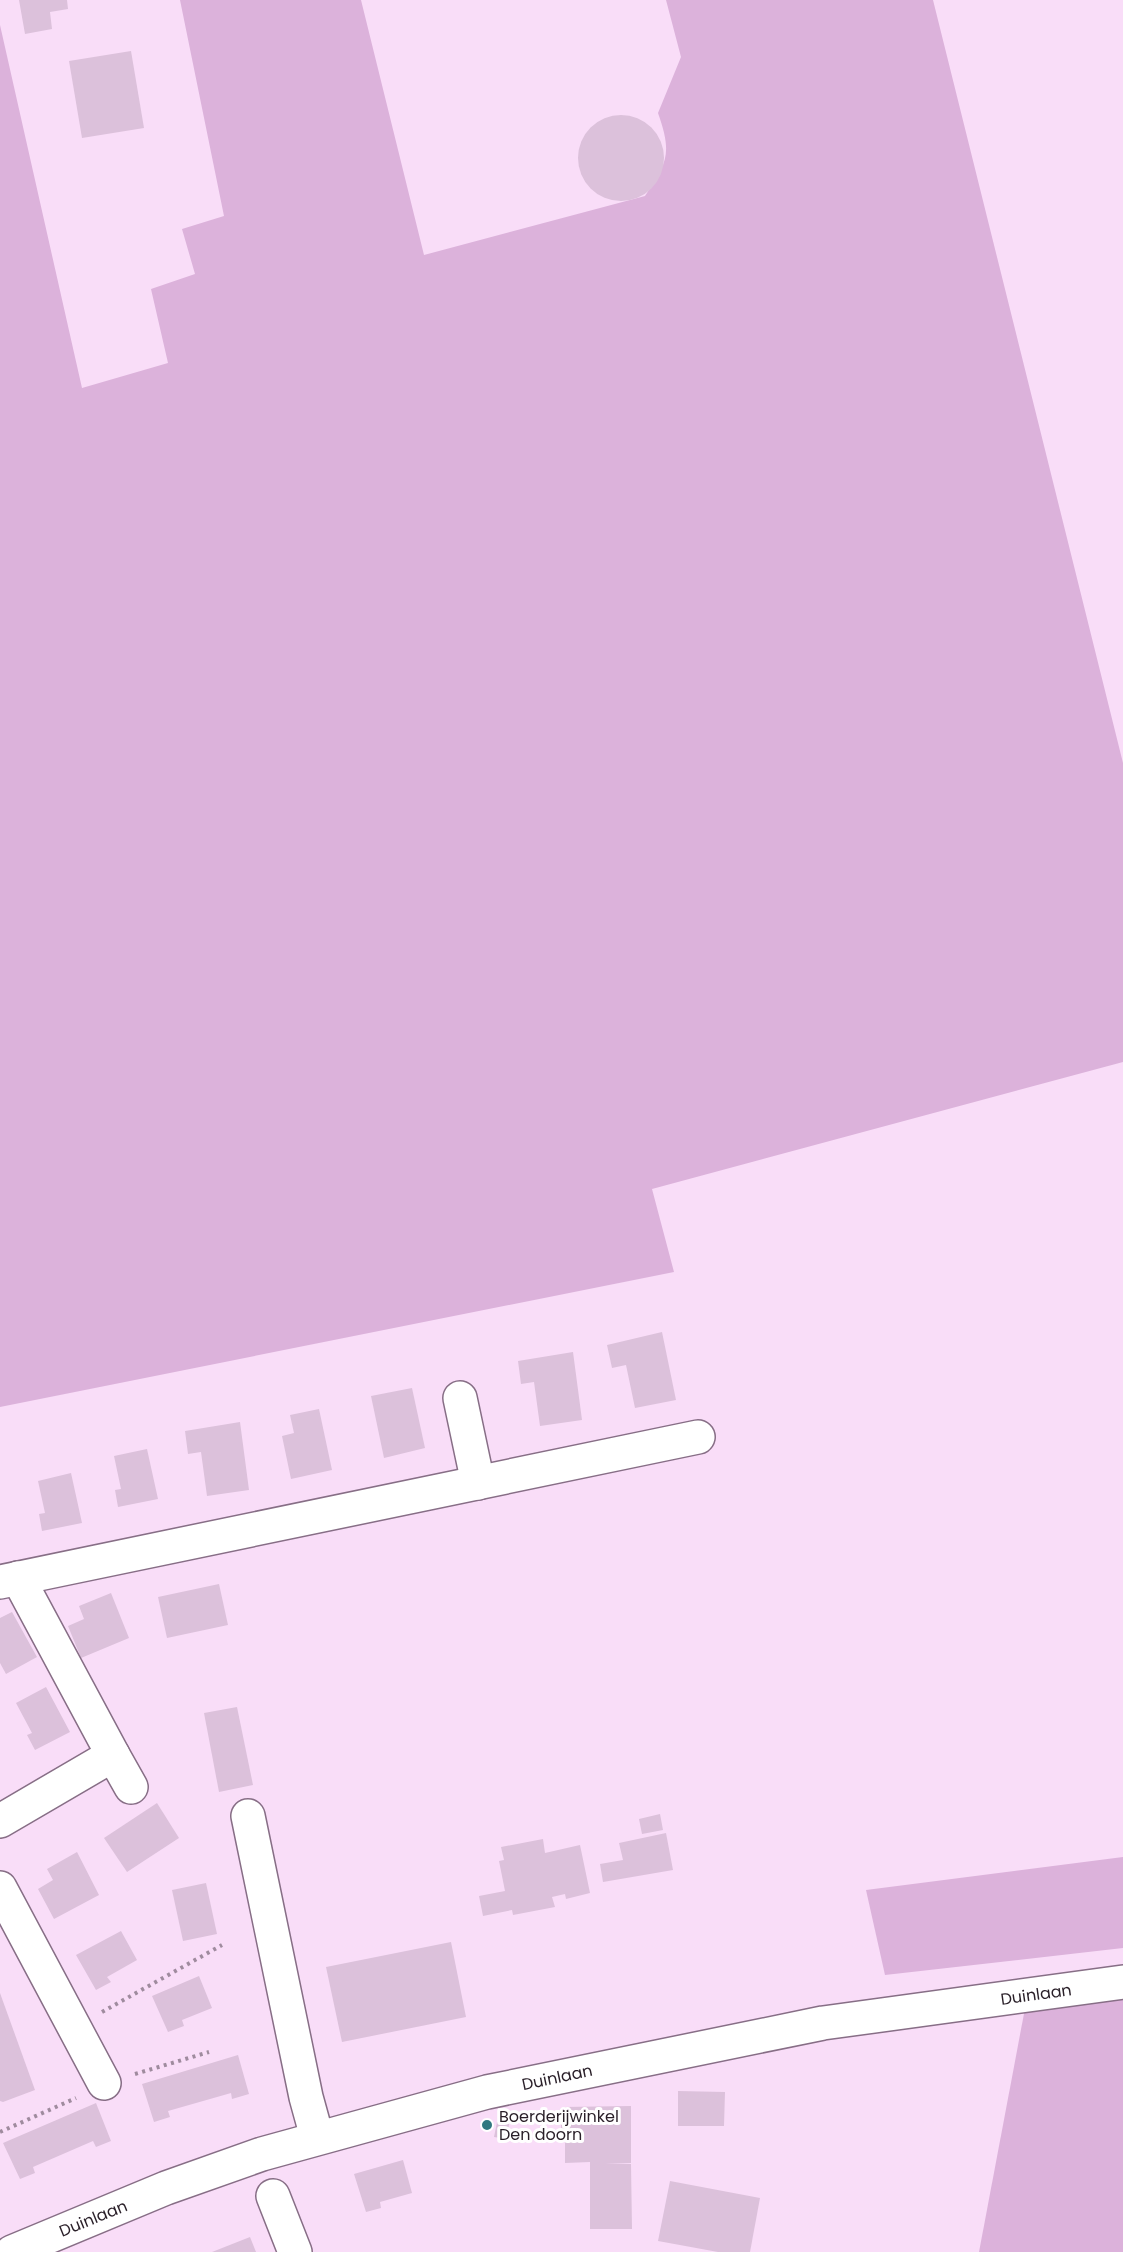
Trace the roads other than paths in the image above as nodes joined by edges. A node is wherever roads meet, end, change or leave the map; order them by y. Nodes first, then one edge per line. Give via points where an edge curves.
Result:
1 (460, 1398) dead end
2 (698, 1437) dead end
3 (478, 1483) junction
4 (9, 1580) edge
5 (113, 1755) junction
6 (131, 1786) dead end
7 (248, 1816) dead end
8 (0, 1821) edge
9 (0, 1888) edge
10 (1123, 1982) edge
11 (104, 2083) dead end
12 (317, 2137) junction
13 (273, 2196) dead end
14 (12, 2252) edge
15 (295, 2252) edge

1 - 3 street
2 - 3 street
3 - 4 street
4 - 5 street
5 - 6 street
5 - 8 street
7 - 12 street
9 - 11 street
10 - 12 street, Duinlaan via 758,2035 487,2092
12 - 14 street, Duinlaan via 166,2188
13 - 15 street

